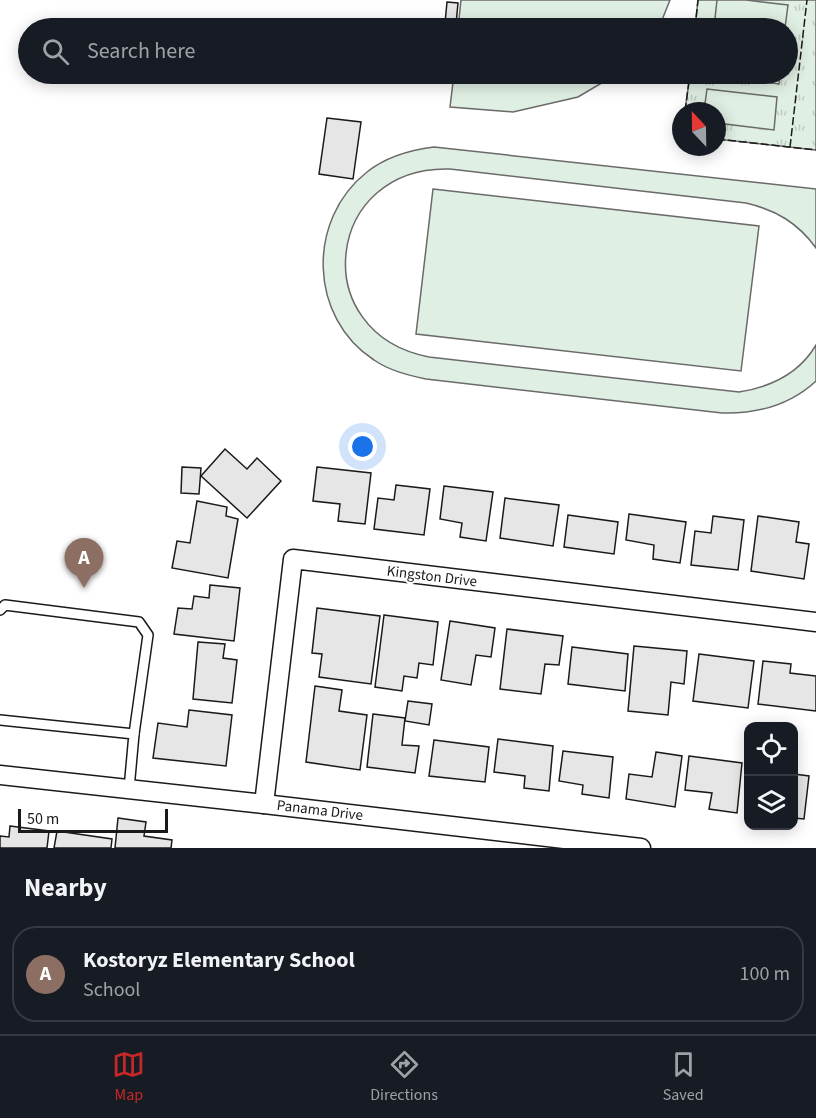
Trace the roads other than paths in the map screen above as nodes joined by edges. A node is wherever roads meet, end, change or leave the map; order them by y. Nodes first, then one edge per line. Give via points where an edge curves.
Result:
1 (0, 610) edge
2 (816, 622) edge
3 (0, 720) edge
4 (134, 734) junction
5 (0, 775) edge
6 (129, 789) junction
7 (264, 804) junction
8 (640, 848) edge

1 - 4 lane via 5,605 138,622 148,635
2 - 7 street, Kingston Drive via 293,559
3 - 4 lane
4 - 6 lane
5 - 6 street, Panama Drive
6 - 7 street, Panama Drive
7 - 8 street, Panama Drive

